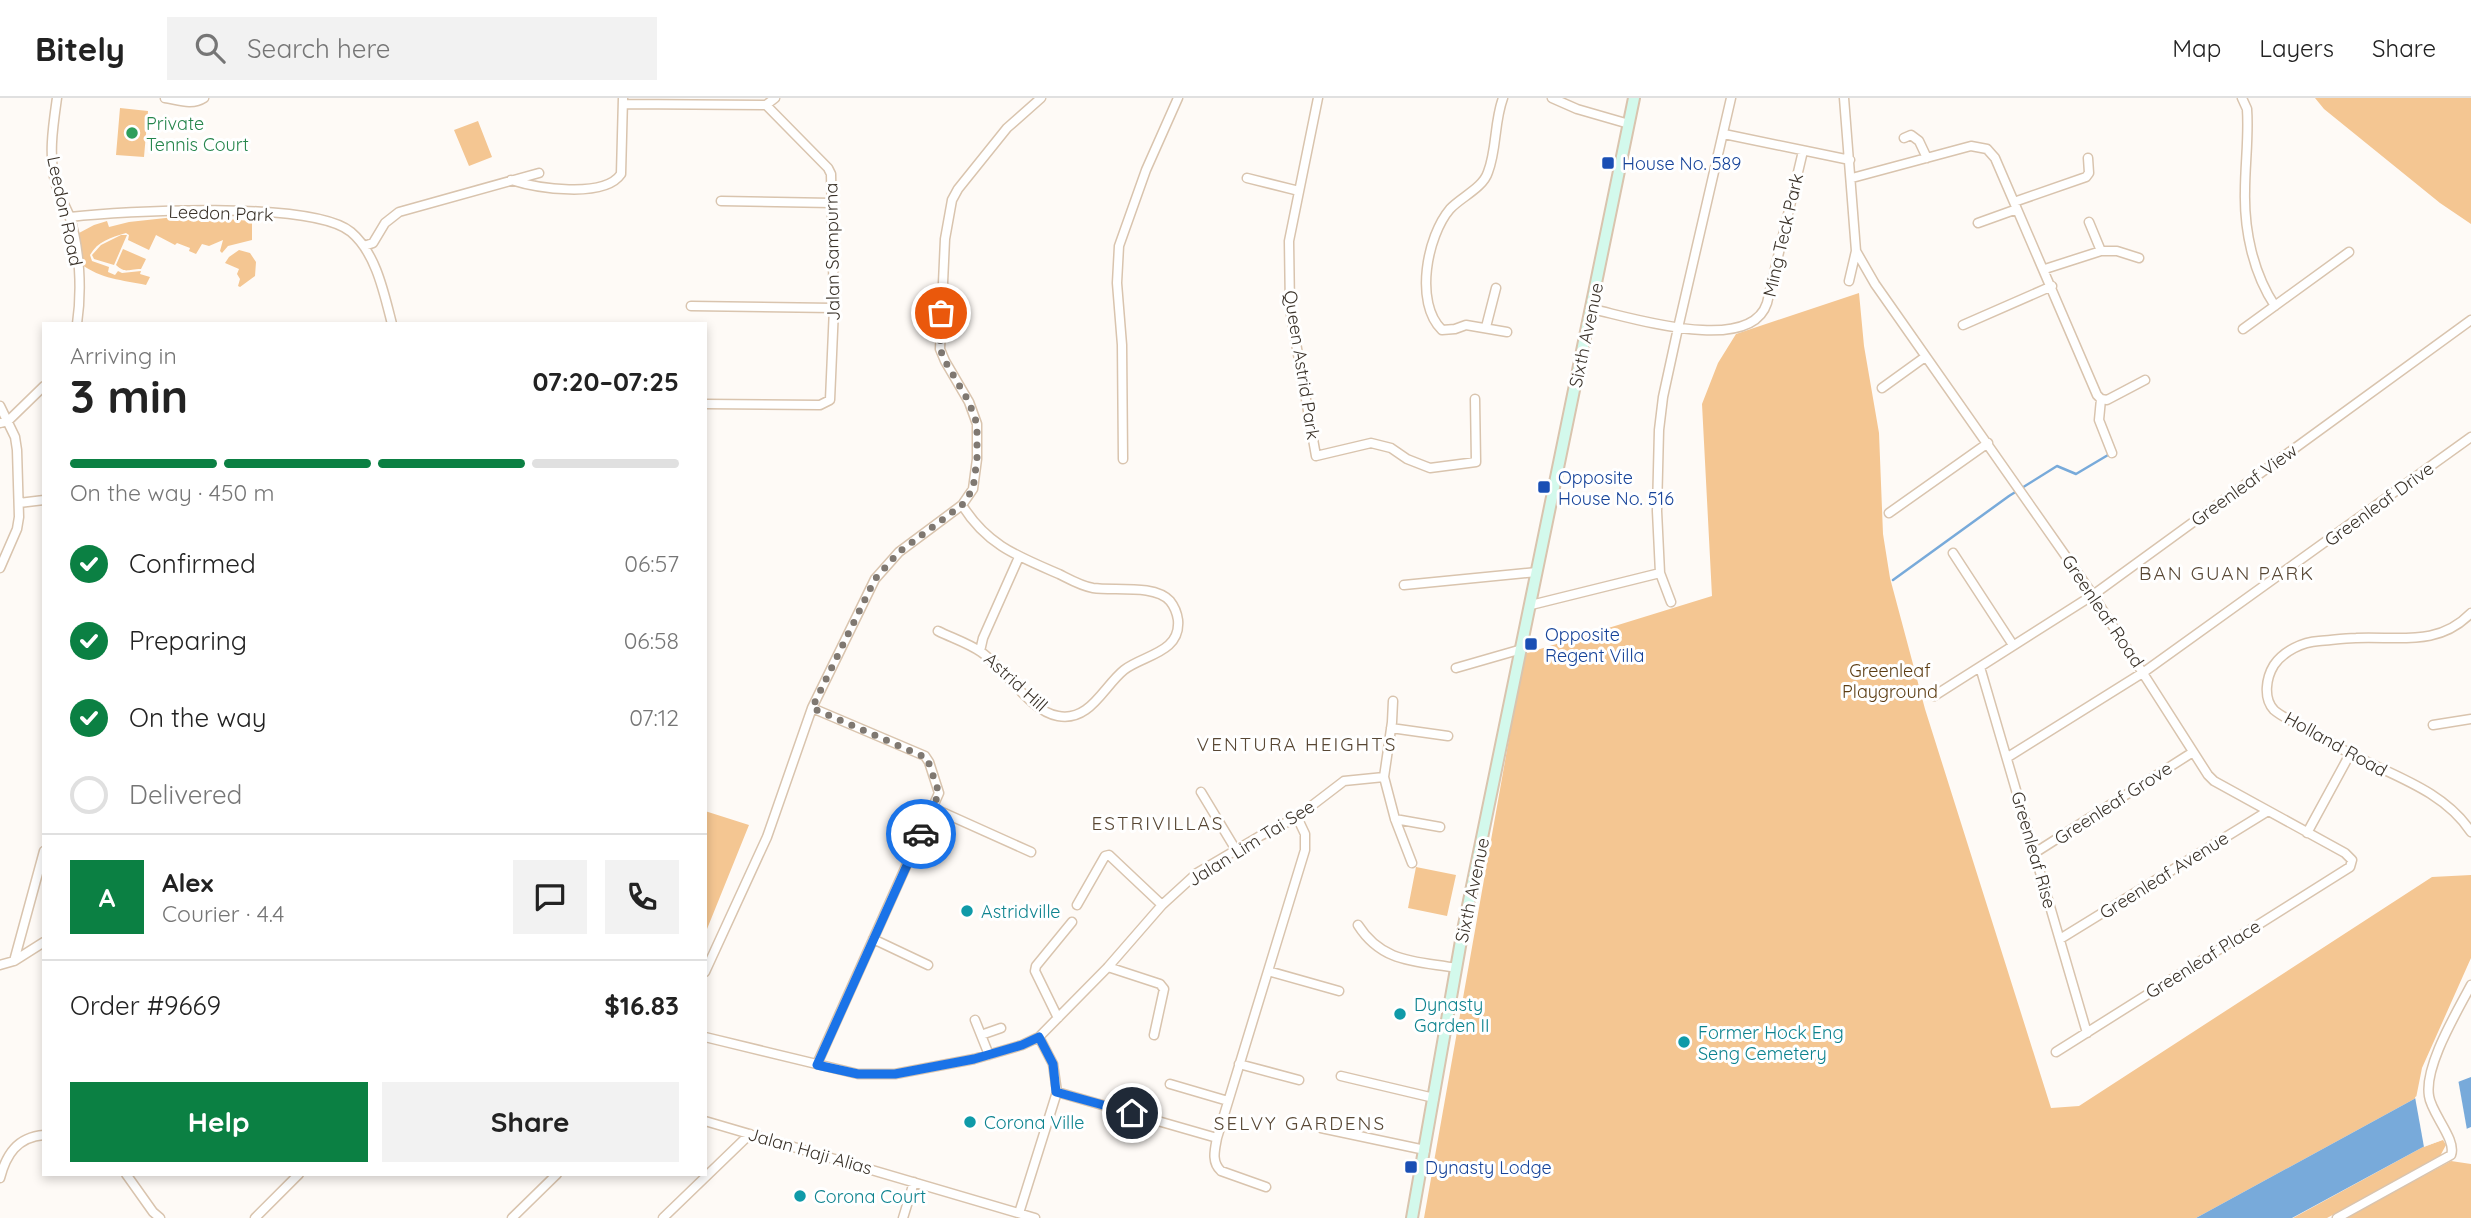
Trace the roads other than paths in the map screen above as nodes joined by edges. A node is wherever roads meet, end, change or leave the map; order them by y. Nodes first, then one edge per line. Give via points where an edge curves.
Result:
1 (57, 98) edge
2 (164, 98) edge
3 (204, 98) edge
4 (775, 98) edge
5 (1041, 98) edge
6 (1178, 98) edge
7 (1318, 98) edge
8 (1503, 98) edge
9 (1552, 98) edge
10 (1634, 98) edge
11 (1731, 98) edge
12 (1844, 98) edge
13 (2242, 98) edge
14 (623, 101) edge
15 (766, 105) junction
16 (1629, 124) junction
17 (1724, 134) junction
18 (1904, 138) dead end
19 (1803, 151) junction
20 (1927, 158) junction
21 (2088, 158) dead end
22 (1850, 160) junction
23 (539, 173) dead end
24 (1247, 178) dead end
25 (1852, 178) junction
26 (511, 180) junction
27 (1299, 191) junction
28 (721, 201) dead end
29 (832, 202) junction
30 (2016, 205) junction
31 (69, 217) junction
32 (2089, 222) dead end
33 (1978, 223) dead end
34 (364, 246) junction
35 (1856, 251) junction
36 (2101, 251) junction
37 (2349, 252) dead end
38 (2139, 258) dead end
39 (2045, 270) junction
40 (1849, 281) dead end
41 (2052, 286) junction
42 (1496, 288) dead end
43 (691, 306) dead end
44 (2275, 306) junction
45 (834, 308) junction
46 (1592, 309) junction
47 (2471, 320) edge
48 (77, 322) edge
49 (391, 322) edge
50 (1963, 325) dead end
51 (1486, 327) junction
52 (1678, 328) junction
53 (2243, 328) dead end
54 (1507, 332) dead end
55 (1926, 357) junction
56 (2145, 380) dead end
57 (42, 388) edge
58 (1882, 388) dead end
59 (2101, 399) junction
60 (1475, 400) dead end
61 (707, 404) edge
62 (0, 406) edge
63 (4, 422) edge
64 (2471, 437) edge
65 (1988, 443) junction
66 (2112, 453) dead end
67 (1123, 459) dead end
68 (42, 500) edge
69 (19, 503) junction
70 (962, 505) junction
71 (1889, 513) dead end
72 (1953, 553) dead end
73 (1019, 557) junction
74 (0, 568) edge
75 (1537, 572) junction
76 (1660, 573) junction
77 (1404, 585) dead end
78 (2093, 595) junction
79 (1671, 602) dead end
80 (1531, 605) junction
81 (2471, 613) edge
82 (938, 631) dead end
83 (2013, 645) junction
84 (1522, 649) junction
85 (980, 651) junction
86 (1980, 667) junction
87 (1456, 668) dead end
88 (2144, 672) junction
89 (1934, 696) dead end
90 (1393, 701) dead end
91 (812, 708) junction
92 (2471, 719) edge
93 (2433, 725) dead end
94 (1391, 728) junction
95 (1448, 736) dead end
96 (2193, 752) junction
97 (2350, 754) junction
98 (2008, 757) junction
99 (1384, 777) junction
100 (1200, 792) dead end
101 (933, 808) junction
102 (2268, 811) junction
103 (1297, 817) junction
104 (1395, 819) junction
105 (1440, 827) dead end
106 (2471, 832) edge
107 (2308, 833) junction
108 (1236, 850) junction
109 (1031, 852) dead end
110 (2033, 854) junction
111 (42, 858) edge
112 (1412, 863) dead end
113 (2350, 867) joint
114 (1077, 905) dead end
115 (1162, 905) junction
116 (1072, 922) dead end
117 (1359, 925) dead end
118 (873, 939) junction
119 (2060, 939) junction
120 (42, 943) edge
121 (14, 961) junction
122 (0, 965) edge
123 (928, 965) dead end
124 (1108, 967) junction
125 (707, 968) edge
126 (1456, 968) junction
127 (1268, 971) junction
128 (2471, 985) edge
129 (1339, 991) dead end
130 (1058, 1018) junction
131 (975, 1020) dead end
132 (1001, 1028) dead end
133 (2087, 1033) junction
134 (981, 1035) junction
135 (1154, 1035) dead end
136 (1039, 1037) junction
137 (707, 1038) edge
138 (2056, 1052) dead end
139 (989, 1055) junction
140 (1239, 1063) junction
141 (817, 1065) junction
142 (1341, 1076) dead end
143 (1299, 1080) dead end
144 (1170, 1084) dead end
145 (1056, 1092) junction
146 (1434, 1098) junction
147 (1228, 1101) junction
148 (707, 1122) edge
149 (1321, 1128) dead end
150 (750, 1134) junction
151 (42, 1136) edge
152 (1217, 1138) junction
153 (1425, 1150) junction
154 (128, 1176) edge
155 (297, 1176) edge
156 (555, 1176) edge
157 (706, 1176) edge
158 (707, 1176) edge
159 (0, 1178) edge
160 (914, 1182) junction
161 (1266, 1188) dead end
162 (1019, 1213) junction
163 (160, 1218) edge
164 (255, 1218) edge
165 (512, 1218) edge
166 (663, 1218) edge
167 (903, 1218) edge
168 (1035, 1218) edge
169 (1412, 1218) edge
170 (2337, 1218) edge

1 - 31 street, Leedon Road via 51,143 56,184
2 - 3 street via 197,102
4 - 15 street
5 - 70 street via 1007,128 958,189 949,211 940,349 969,402 978,433 973,489
6 - 67 street via 1119,247
7 - 27 street, Queen Astrid Park
8 - 51 street via 1488,173 1450,210 1435,234 1426,290 1432,316 1442,330
9 - 16 street
10 - 16 main road, Sixth Avenue
11 - 17 street
12 - 22 street
13 - 44 street via 2248,120 2245,193 2250,239 2259,275
14 - 15 street
14 - 26 street via 621,174 616,180 597,188 533,186
15 - 29 street, Jalan Sampurna via 828,168
16 - 46 main road, Sixth Avenue
17 - 19 street, Ming Teck Park
17 - 52 street
18 - 20 street via 1911,135 1919,141
19 - 22 street, Ming Teck Park
19 - 52 street, Ming Teck Park via 1764,312 1722,332
20 - 25 street
20 - 30 street via 1983,146 1994,158
21 - 30 street via 2086,177
22 - 25 street
23 - 26 street
24 - 27 street
25 - 35 street
26 - 34 street via 399,212 384,223 373,243
27 - 60 street, Queen Astrid Park via 1289,241 1290,309 1316,456 1371,443 1430,468 1476,462
28 - 29 street
29 - 45 street, Jalan Sampurna
30 - 33 street
30 - 39 street
31 - 34 street, Leedon Park via 173,210 299,216 327,219 350,231
31 - 48 street, Leedon Road via 81,296
32 - 36 street
34 - 49 street, Leedon Park
35 - 40 street
35 - 55 street, Greenleaf Road
36 - 38 street
36 - 39 street
37 - 44 street
39 - 41 street
41 - 50 street
41 - 59 street
42 - 51 street
43 - 45 street
44 - 53 street
45 - 61 street, Jalan Sampurna via 827,403
46 - 52 street, Ming Teck Park
46 - 75 main road, Sixth Avenue
47 - 78 street, Greenleaf View
51 - 54 street
52 - 76 street via 1659,430
55 - 58 street
55 - 65 street, Greenleaf Road
56 - 59 street
57 - 63 street
59 - 66 street via 2099,420
62 - 63 street
63 - 69 street via 18,450
64 - 88 street, Greenleaf Drive
65 - 71 street
65 - 78 street, Greenleaf Road
68 - 69 street
69 - 74 street via 17,529
70 - 73 street, Astrid Hill via 984,535
70 - 91 street via 899,552 875,579
72 - 83 street
73 - 85 street, Astrid Hill
73 - 85 street, Astrid Hill via 1092,588 1166,596 1178,623 1174,639 1160,653 1121,672 1085,711 1069,717 1041,709
75 - 77 street
75 - 80 main road, Sixth Avenue
76 - 79 street
76 - 80 street
78 - 83 street, Greenleaf View
78 - 88 street, Greenleaf Road
80 - 84 main road, Sixth Avenue
81 - 97 street, Holland Road via 2451,630 2432,636 2312,641 2278,660 2267,683 2275,710
82 - 85 street
83 - 86 street, Greenleaf View
84 - 87 street
84 - 126 main road, Sixth Avenue
86 - 89 street, Greenleaf View
86 - 98 street, Greenleaf Rise
88 - 96 street, Greenleaf Road
88 - 98 street, Greenleaf Drive
90 - 94 street
91 - 101 street via 925,756 939,789
91 - 125 street via 767,837
92 - 93 street
94 - 95 street
94 - 99 street
96 - 102 street, Greenleaf Road via 2214,781
96 - 110 street, Greenleaf Grove
97 - 106 street, Holland Road via 2429,793 2454,811
97 - 107 street
98 - 110 street, Greenleaf Rise
99 - 103 street, Jalan Lim Tai See via 1344,781
99 - 104 street
100 - 108 street
101 - 109 street
101 - 118 street
102 - 107 street, Greenleaf Road
102 - 119 street, Greenleaf Avenue
103 - 108 street, Jalan Lim Tai See
103 - 127 street via 1305,834 1305,850
104 - 105 street
104 - 112 street
107 - 113 street, Greenleaf Road via 2350,857
108 - 115 street, Jalan Lim Tai See via 1197,873
110 - 119 street, Greenleaf Rise
111 - 121 street
113 - 133 street, Greenleaf Place
114 - 115 street via 1109,855
115 - 124 street, Jalan Lim Tai See
116 - 130 street via 1035,971
117 - 126 street, Sixth Avenue via 1369,941 1395,957
118 - 123 street
118 - 141 street
119 - 133 street, Greenleaf Rise
120 - 121 street
121 - 122 street
124 - 130 street, Jalan Lim Tai See
124 - 135 street via 1164,989
126 - 146 main road, Sixth Avenue
127 - 129 street
127 - 140 street
128 - 170 street via 2443,1039 2428,1092 2453,1150 2451,1155
130 - 136 street, Jalan Lim Tai See
131 - 134 street
132 - 134 street
133 - 138 street, Greenleaf Place
134 - 139 street
136 - 139 street, Jalan Lim Tai See
136 - 145 street via 1053,1064
137 - 141 street, Jalan Lim Tai See
139 - 141 street, Jalan Lim Tai See via 895,1074 858,1074
140 - 143 street
140 - 147 street
142 - 146 street
144 - 147 street
145 - 152 street
145 - 162 street
146 - 153 main road, Sixth Avenue
147 - 152 street
148 - 150 street, Jalan Haji Alias
149 - 153 street
150 - 158 street
150 - 160 street, Jalan Haji Alias
151 - 159 street via 24,1140 12,1150
152 - 161 street via 1216,1167
153 - 169 main road, Sixth Avenue
154 - 163 street
155 - 164 street
156 - 165 street
157 - 166 street
160 - 162 street, Jalan Haji Alias
160 - 167 street
162 - 168 street, Jalan Haji Alias

